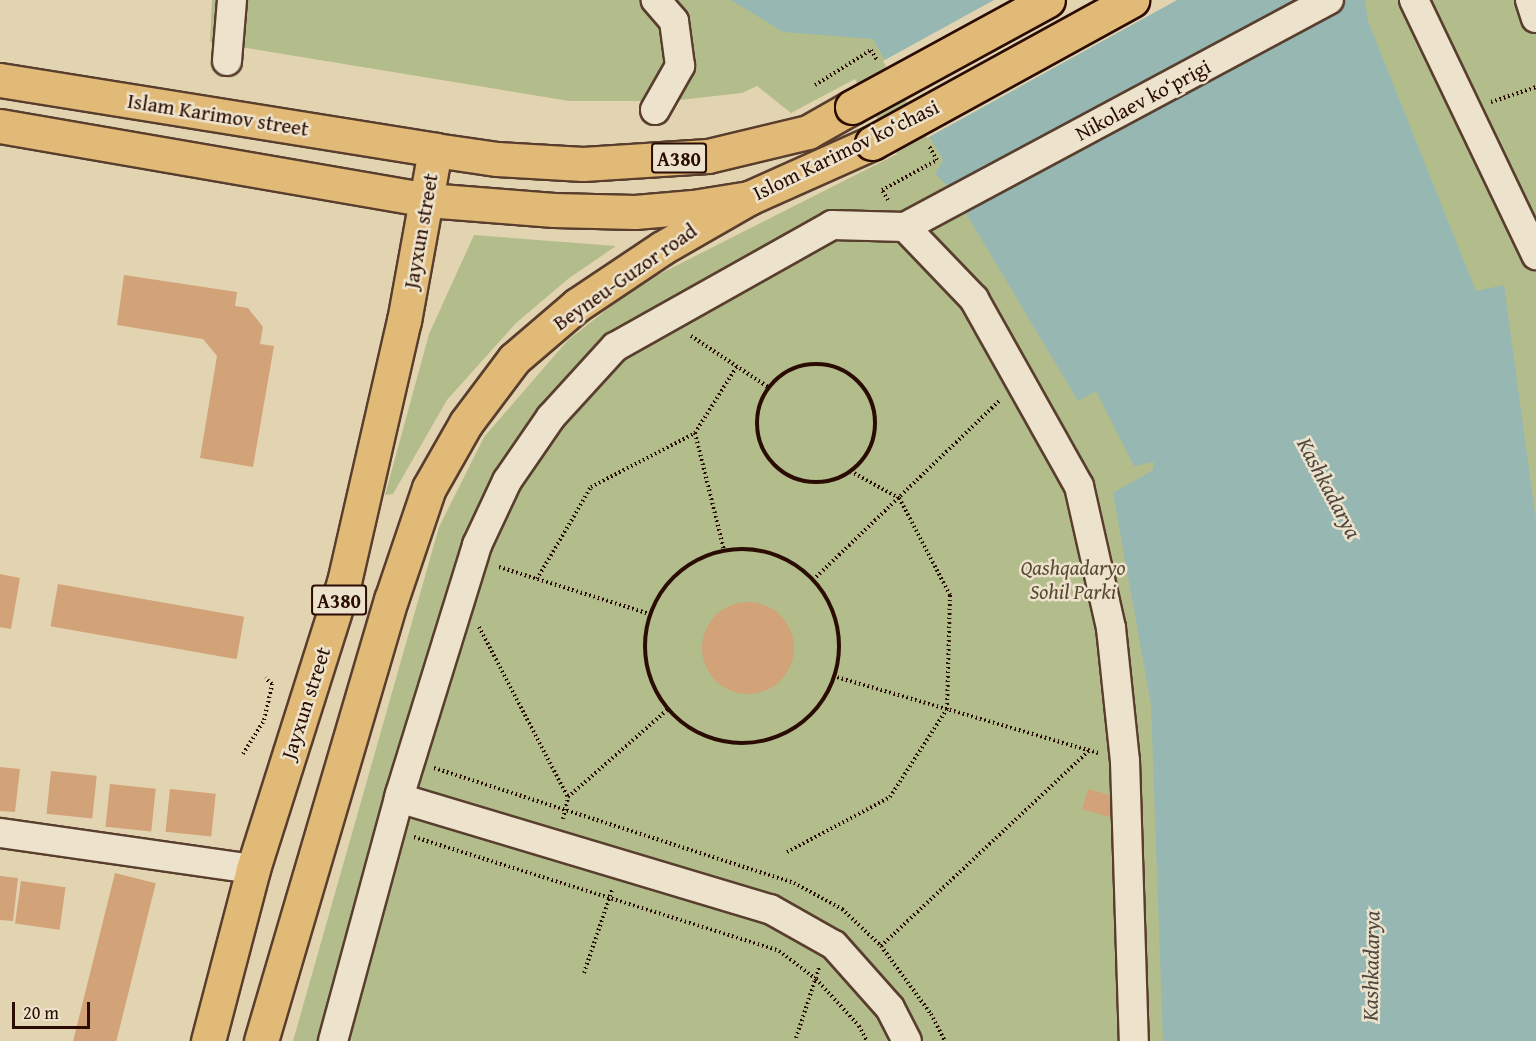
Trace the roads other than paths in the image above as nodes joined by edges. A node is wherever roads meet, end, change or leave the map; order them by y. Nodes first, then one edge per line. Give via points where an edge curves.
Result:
1 (232, 0) edge
2 (656, 0) edge
3 (1048, 0) edge
4 (1132, 0) edge
5 (1329, 0) edge
6 (1414, 0) edge
7 (1530, 0) edge
8 (1536, 18) edge
9 (227, 61) dead end
10 (0, 80) edge
11 (655, 110) dead end
12 (0, 126) edge
13 (435, 150) junction
14 (749, 198) junction
15 (427, 200) junction
16 (905, 227) junction
17 (1536, 255) edge
18 (344, 582) junction
19 (392, 600) junction
20 (399, 798) junction
21 (0, 833) edge
22 (253, 869) junction
23 (208, 1041) edge
24 (261, 1041) edge
25 (333, 1041) edge
26 (907, 1041) edge
27 (1134, 1041) edge

1 - 9 street
2 - 11 street via 674,21 680,66
3 - 13 main road, Islom Karimov ko‘chasi / A380, bridge via 808,132 708,156 583,164 497,159
4 - 14 main road, Islom Karimov ko‘chasi / A380, bridge via 872,143
5 - 16 street, Nikolaev ko‘prigi
6 - 17 street
7 - 8 street
10 - 13 main road, Islam Karimov street
12 - 15 main road
13 - 15 main road, Jayxun street / A380
14 - 15 main road, Islom Karimov ko‘chasi / A380 via 635,212
14 - 19 main road, Beyneu-Guzor road / A380 via 577,305 514,359 466,423 429,488
15 - 18 main road, Jayxun street / A380
16 - 20 street via 832,225 615,347 551,417 507,481 472,559
16 - 27 street via 974,299 1079,486 1111,628 1125,761
18 - 19 main road
18 - 22 main road, Jayxun street / A380
19 - 24 main road, A380
20 - 25 street
20 - 26 street via 771,909 826,941 890,1008
21 - 22 street
22 - 23 main road, Jayxun street / A380

